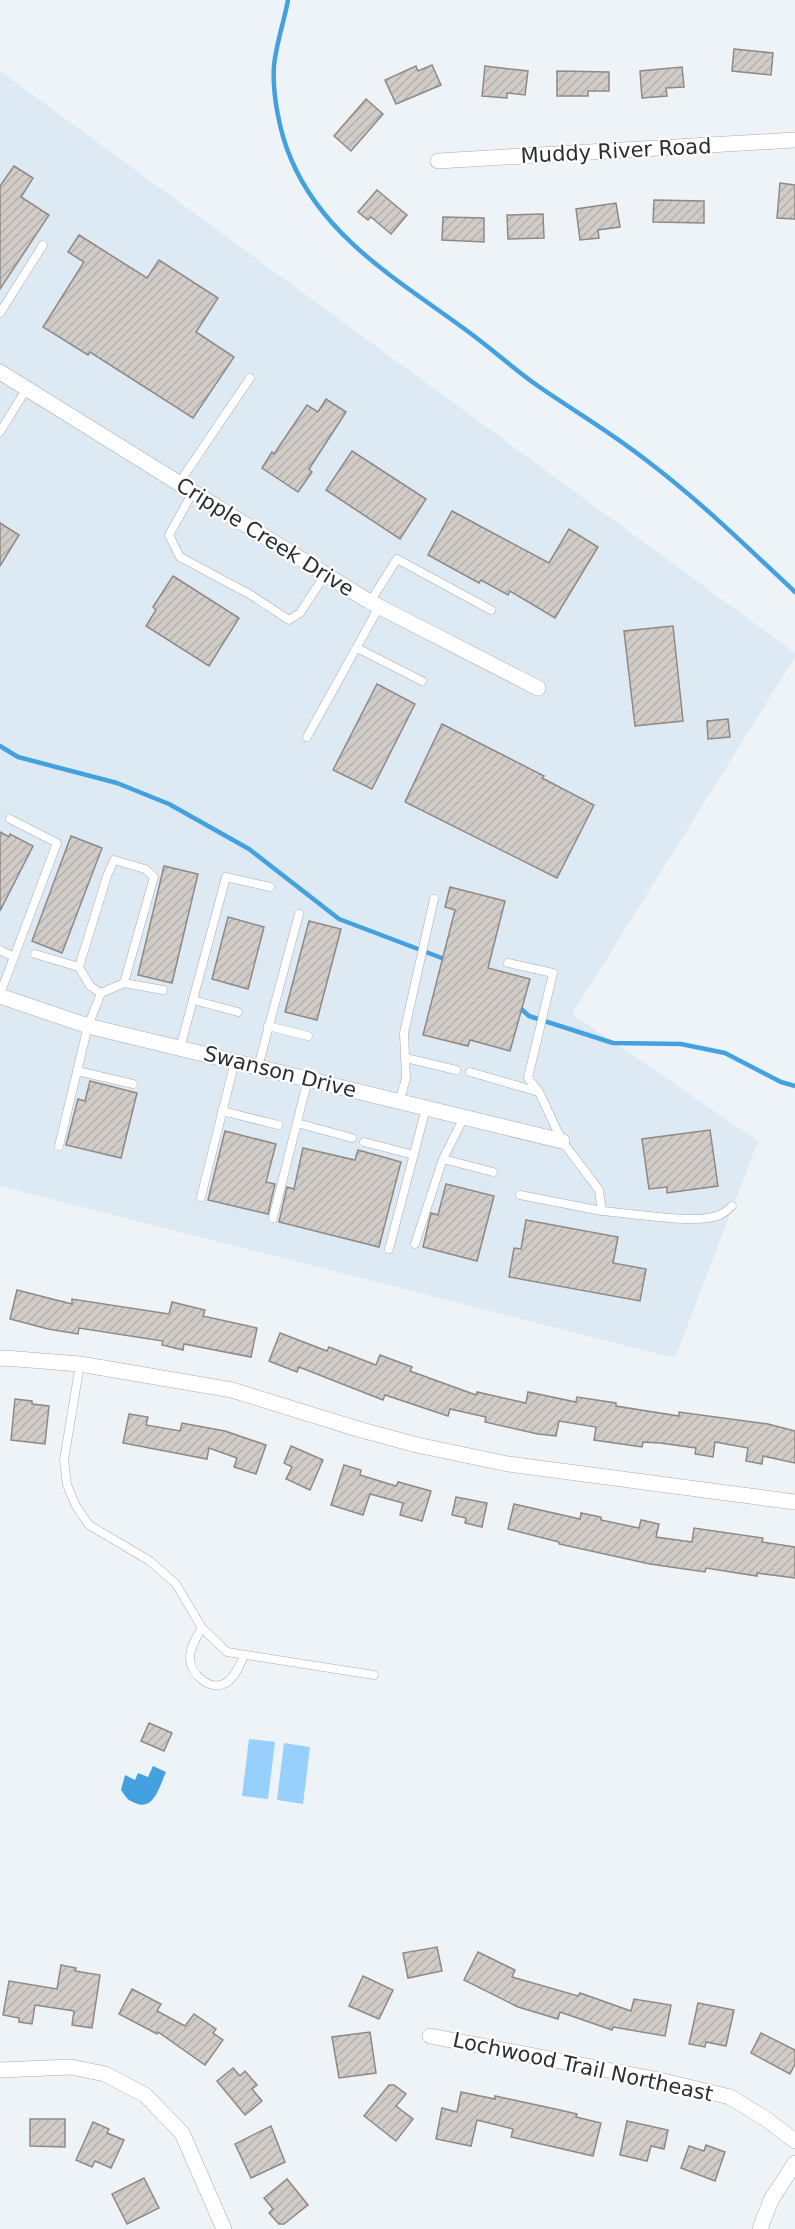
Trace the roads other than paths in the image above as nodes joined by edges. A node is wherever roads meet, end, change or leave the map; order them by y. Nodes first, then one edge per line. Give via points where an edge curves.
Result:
1 (795, 140) edge
2 (438, 161) dead end
3 (43, 245) dead end
4 (0, 313) edge
5 (0, 372) edge
6 (249, 378) dead end
7 (27, 388) junction
8 (0, 432) edge
9 (179, 483) junction
10 (194, 492) junction
11 (325, 575) junction
12 (375, 605) junction
13 (491, 610) dead end
14 (357, 648) junction
15 (422, 681) dead end
16 (538, 688) dead end
17 (307, 737) dead end
18 (10, 819) dead end
19 (270, 887) dead end
20 (434, 899) dead end
21 (298, 914) dead end
22 (0, 950) edge
23 (35, 954) dead end
24 (14, 957) junction
25 (508, 963) dead end
26 (79, 967) junction
27 (124, 983) junction
28 (163, 990) dead end
29 (101, 993) junction
30 (0, 995) edge
31 (193, 1000) junction
32 (238, 1012) dead end
33 (88, 1026) junction
34 (268, 1026) junction
35 (308, 1036) dead end
36 (180, 1048) junction
37 (406, 1058) junction
38 (235, 1061) junction
39 (258, 1067) junction
40 (456, 1070) dead end
41 (77, 1071) junction
42 (470, 1072) dead end
43 (308, 1079) junction
44 (134, 1084) dead end
45 (538, 1092) junction
46 (399, 1101) junction
47 (426, 1108) junction
48 (222, 1111) junction
49 (464, 1117) junction
50 (297, 1124) junction
51 (278, 1125) dead end
52 (352, 1138) dead end
53 (562, 1141) junction
54 (364, 1142) dead end
55 (59, 1146) dead end
56 (414, 1155) junction
57 (443, 1159) junction
58 (493, 1172) dead end
59 (519, 1195) dead end
60 (201, 1197) dead end
61 (732, 1206) dead end
62 (603, 1210) junction
63 (273, 1218) dead end
64 (415, 1244) dead end
65 (389, 1249) dead end
66 (0, 1359) edge
67 (80, 1364) junction
68 (795, 1502) edge
69 (202, 1628) junction
70 (244, 1656) junction
71 (374, 1675) dead end
72 (430, 2036) dead end
73 (0, 2070) edge
74 (795, 2141) edge
75 (795, 2163) edge
76 (224, 2229) edge
77 (760, 2229) edge

1 - 2 street, Muddy River Road
3 - 4 lane
5 - 7 street, Cripple Creek Drive
6 - 9 lane
7 - 8 lane
7 - 9 street, Cripple Creek Drive
9 - 10 street, Cripple Creek Drive
10 - 11 street, Cripple Creek Drive
10 - 11 lane via 169,535 180,557 289,620 300,613
11 - 12 street, Cripple Creek Drive
12 - 13 lane via 397,559
12 - 14 lane
12 - 16 street, Cripple Creek Drive
14 - 15 lane
14 - 17 lane
18 - 24 lane via 57,843
19 - 31 lane via 226,877
20 - 37 lane via 404,1033
21 - 34 lane
22 - 24 lane
23 - 26 lane
24 - 30 lane
25 - 45 lane via 553,973 528,1078
26 - 27 lane via 114,860 145,869 154,877
26 - 29 lane via 90,986
27 - 28 lane
27 - 29 lane
29 - 33 lane
30 - 33 street, Swanson Drive
31 - 32 lane
31 - 36 lane
33 - 36 street, Swanson Drive
33 - 41 lane
34 - 35 lane
34 - 39 lane
36 - 38 street, Swanson Drive
37 - 40 lane
37 - 46 lane via 406,1079
38 - 39 street, Swanson Drive
38 - 48 lane
39 - 43 street, Swanson Drive
41 - 44 lane
41 - 55 lane
42 - 45 lane
43 - 46 street, Swanson Drive
43 - 50 lane
45 - 53 lane
46 - 47 street, Swanson Drive
47 - 49 street, Swanson Drive
47 - 56 lane
48 - 51 lane
48 - 60 lane
49 - 53 street, Swanson Drive
49 - 57 lane
50 - 52 lane
50 - 63 lane
53 - 62 lane via 599,1190
54 - 56 lane
56 - 65 lane
57 - 58 lane
57 - 64 lane
59 - 62 lane
61 - 62 lane via 721,1215 705,1218
66 - 67 street
67 - 68 street via 232,1390 357,1429 508,1464
67 - 69 lane via 64,1460 67,1485 76,1506 90,1525 150,1561 176,1584
69 - 70 lane via 227,1652
69 - 70 lane via 190,1657 205,1683 226,1684
70 - 71 lane
72 - 74 street, Lochwood Trail Northeast via 730,2097
73 - 76 street via 71,2067 105,2074 145,2095 182,2133
75 - 77 street via 771,2200

